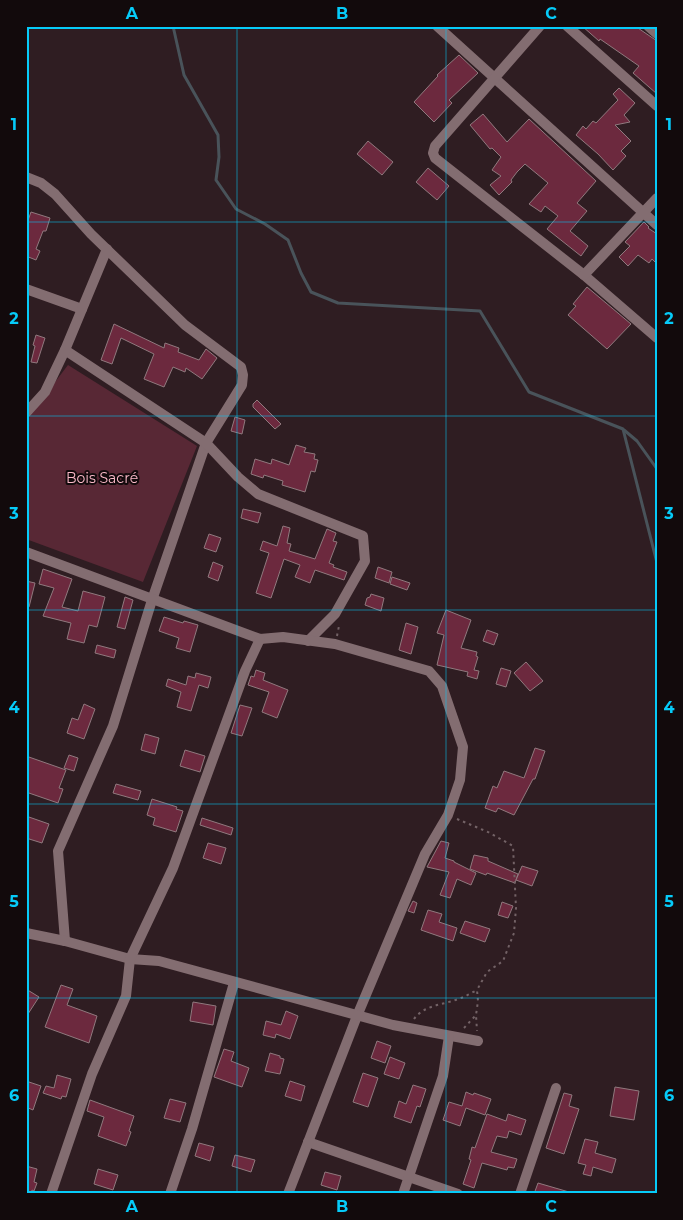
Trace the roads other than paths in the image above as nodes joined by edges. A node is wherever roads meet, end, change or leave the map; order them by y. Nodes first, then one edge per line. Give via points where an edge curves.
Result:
1 (437, 26) edge
2 (540, 26) edge
3 (567, 26) edge
4 (648, 26) edge
5 (657, 34) edge
6 (493, 78) junction
7 (657, 106) edge
8 (26, 177) edge
9 (657, 198) edge
10 (643, 213) junction
11 (657, 225) edge
12 (107, 249) junction
13 (584, 275) junction
14 (26, 289) edge
15 (82, 309) junction
16 (657, 338) edge
17 (65, 350) junction
18 (26, 413) edge
19 (206, 443) junction
20 (26, 552) edge
21 (152, 600) junction
22 (260, 639) junction
23 (308, 641) junction
24 (27, 936) edge
25 (65, 941) junction
26 (130, 959) junction
27 (234, 983) junction
28 (357, 1016) junction
29 (450, 1036) junction
30 (478, 1041) road end
31 (556, 1088) dead end
32 (308, 1142) junction
33 (409, 1176) junction
34 (51, 1194) edge
35 (170, 1194) edge
36 (288, 1194) edge
37 (404, 1194) edge
38 (458, 1194) edge
39 (520, 1194) edge

1 - 6 street
2 - 6 street
3 - 7 street
4 - 5 street
6 - 10 street
6 - 13 street via 435,146 435,158
8 - 12 street via 55,194
9 - 10 street
10 - 11 street
10 - 13 street
12 - 15 street
12 - 19 street via 185,325 241,367 242,385
13 - 16 street
14 - 15 street
15 - 17 street
17 - 18 street via 45,392
17 - 19 street
19 - 21 street
19 - 23 street via 258,494 363,536 365,561 335,614
20 - 21 street
21 - 22 street
21 - 25 street via 113,726 58,851
22 - 23 street via 284,637
22 - 26 street via 173,868
23 - 28 street via 335,644 429,671 442,686 463,747 460,780 448,815 425,854
24 - 25 street
25 - 26 street
26 - 27 street via 158,961
26 - 34 street via 126,996 92,1074
27 - 28 street
27 - 35 street
28 - 29 street
28 - 32 street
29 - 30 street
29 - 33 street via 443,1076
31 - 39 street
32 - 33 street
32 - 36 street
33 - 37 street
33 - 38 street

